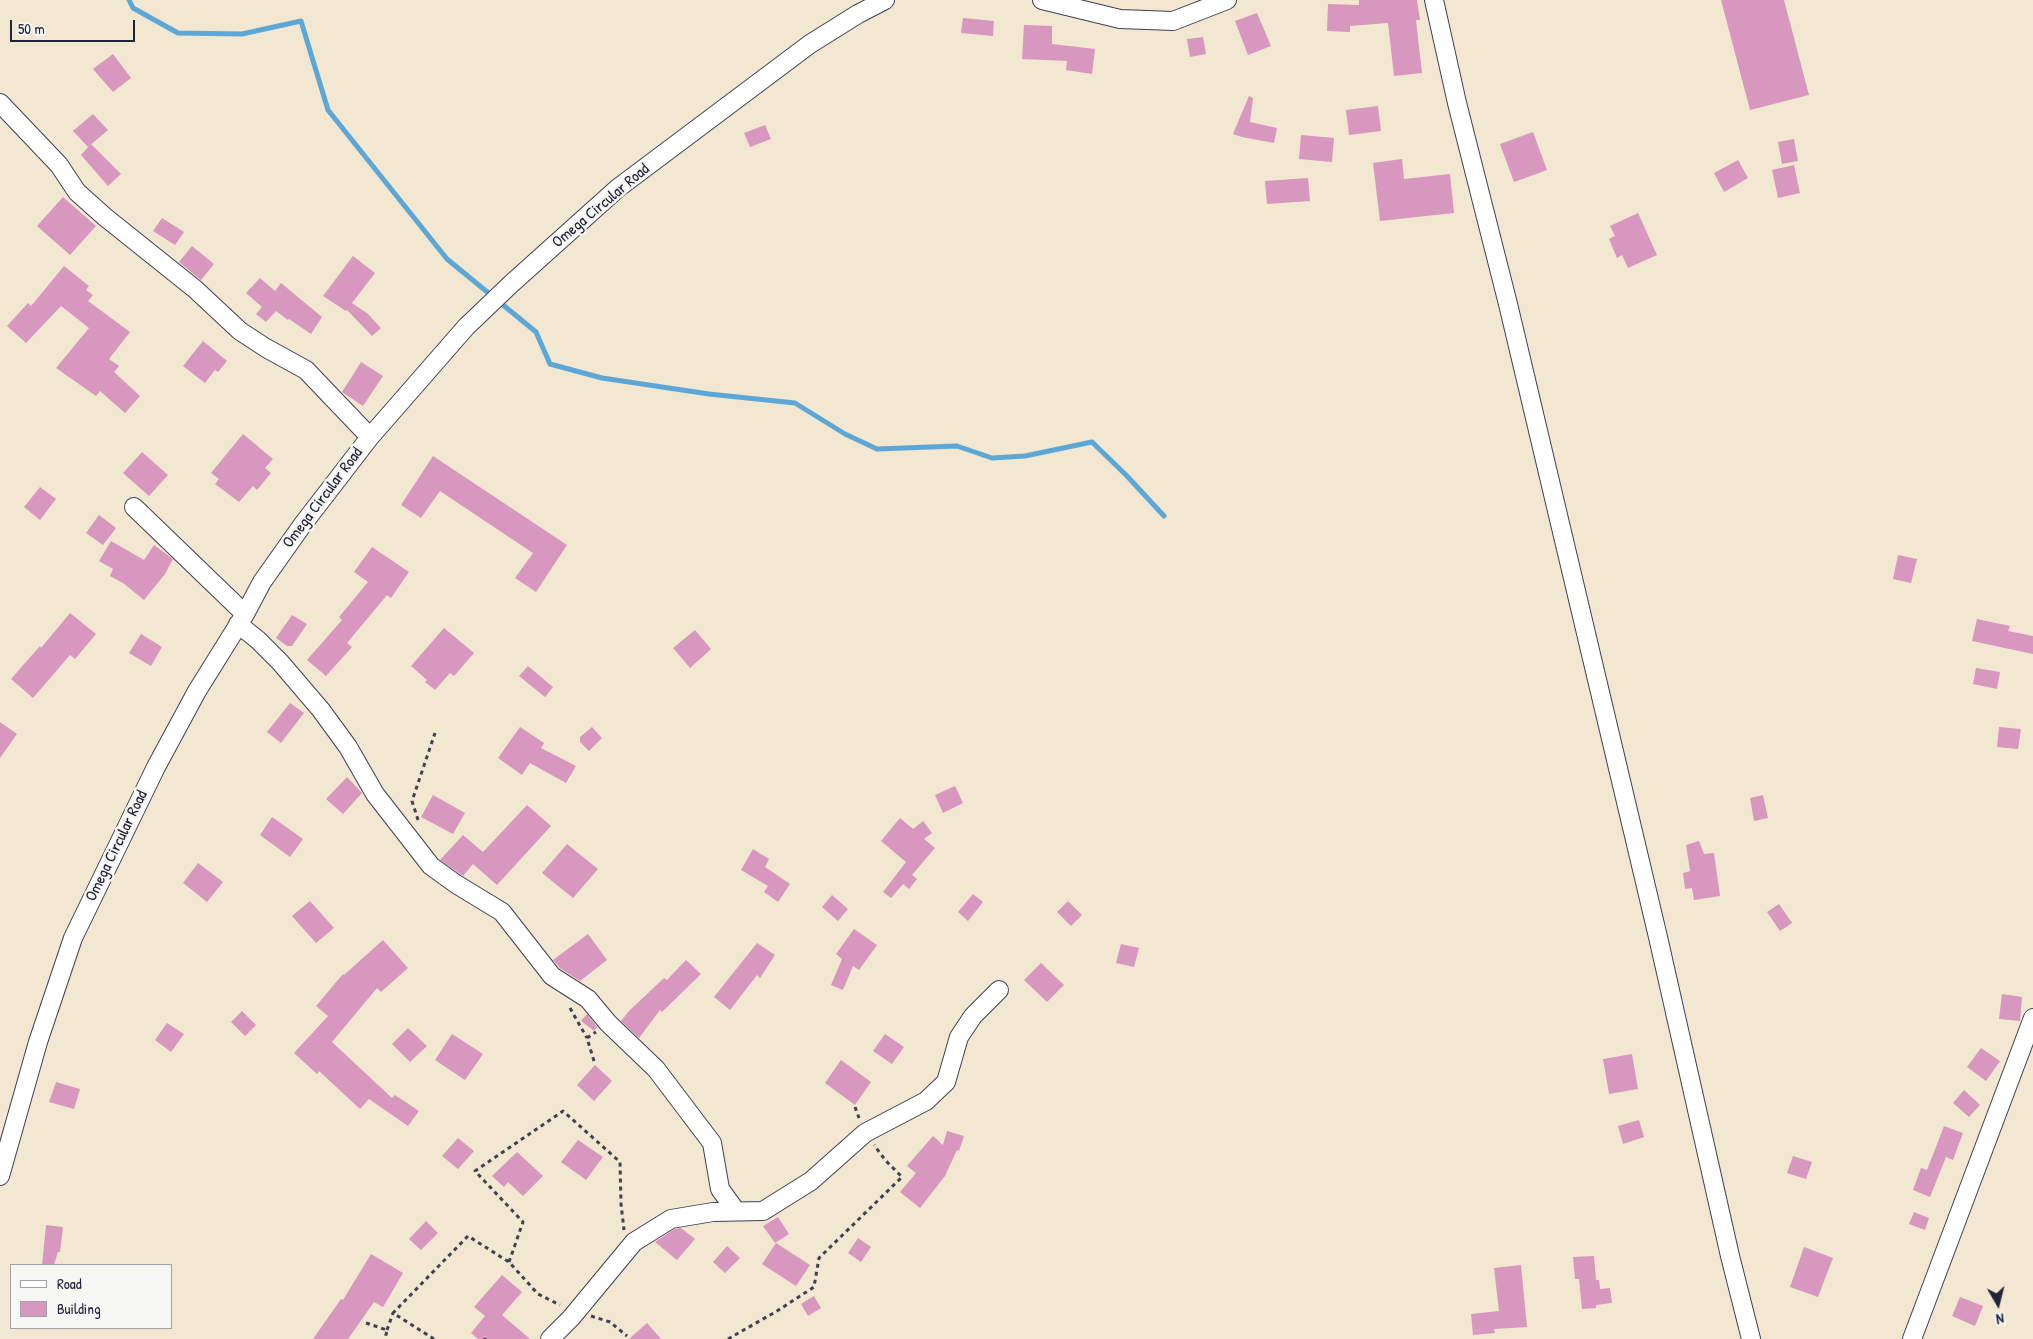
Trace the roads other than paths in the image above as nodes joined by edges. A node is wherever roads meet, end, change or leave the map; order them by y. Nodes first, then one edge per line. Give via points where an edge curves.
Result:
1 (885, 0) edge
2 (1042, 0) edge
3 (1227, 0) edge
4 (1434, 0) edge
5 (0, 103) edge
6 (370, 437) junction
7 (134, 508) dead end
8 (241, 619) junction
9 (999, 990) dead end
10 (2033, 1018) edge
11 (0, 1176) edge
12 (736, 1211) junction
13 (550, 1339) edge
14 (1751, 1339) edge
15 (1912, 1339) edge

1 - 6 street, Omega Circular Road via 810,44 618,188 466,327
2 - 3 street via 1120,20 1174,22
4 - 14 street
5 - 6 street via 59,165 77,192 240,330 306,370
6 - 8 street, Omega Circular Road via 262,582
7 - 8 street
8 - 11 street, Omega Circular Road via 156,767 73,938 38,1042
8 - 12 street via 321,710 348,747 375,794 432,866 502,912 552,976 588,999 656,1070 712,1143 720,1189
9 - 12 street via 973,1016 959,1037 946,1082 926,1100 865,1132 811,1181 763,1211
10 - 15 street
12 - 13 street via 671,1219 634,1242

